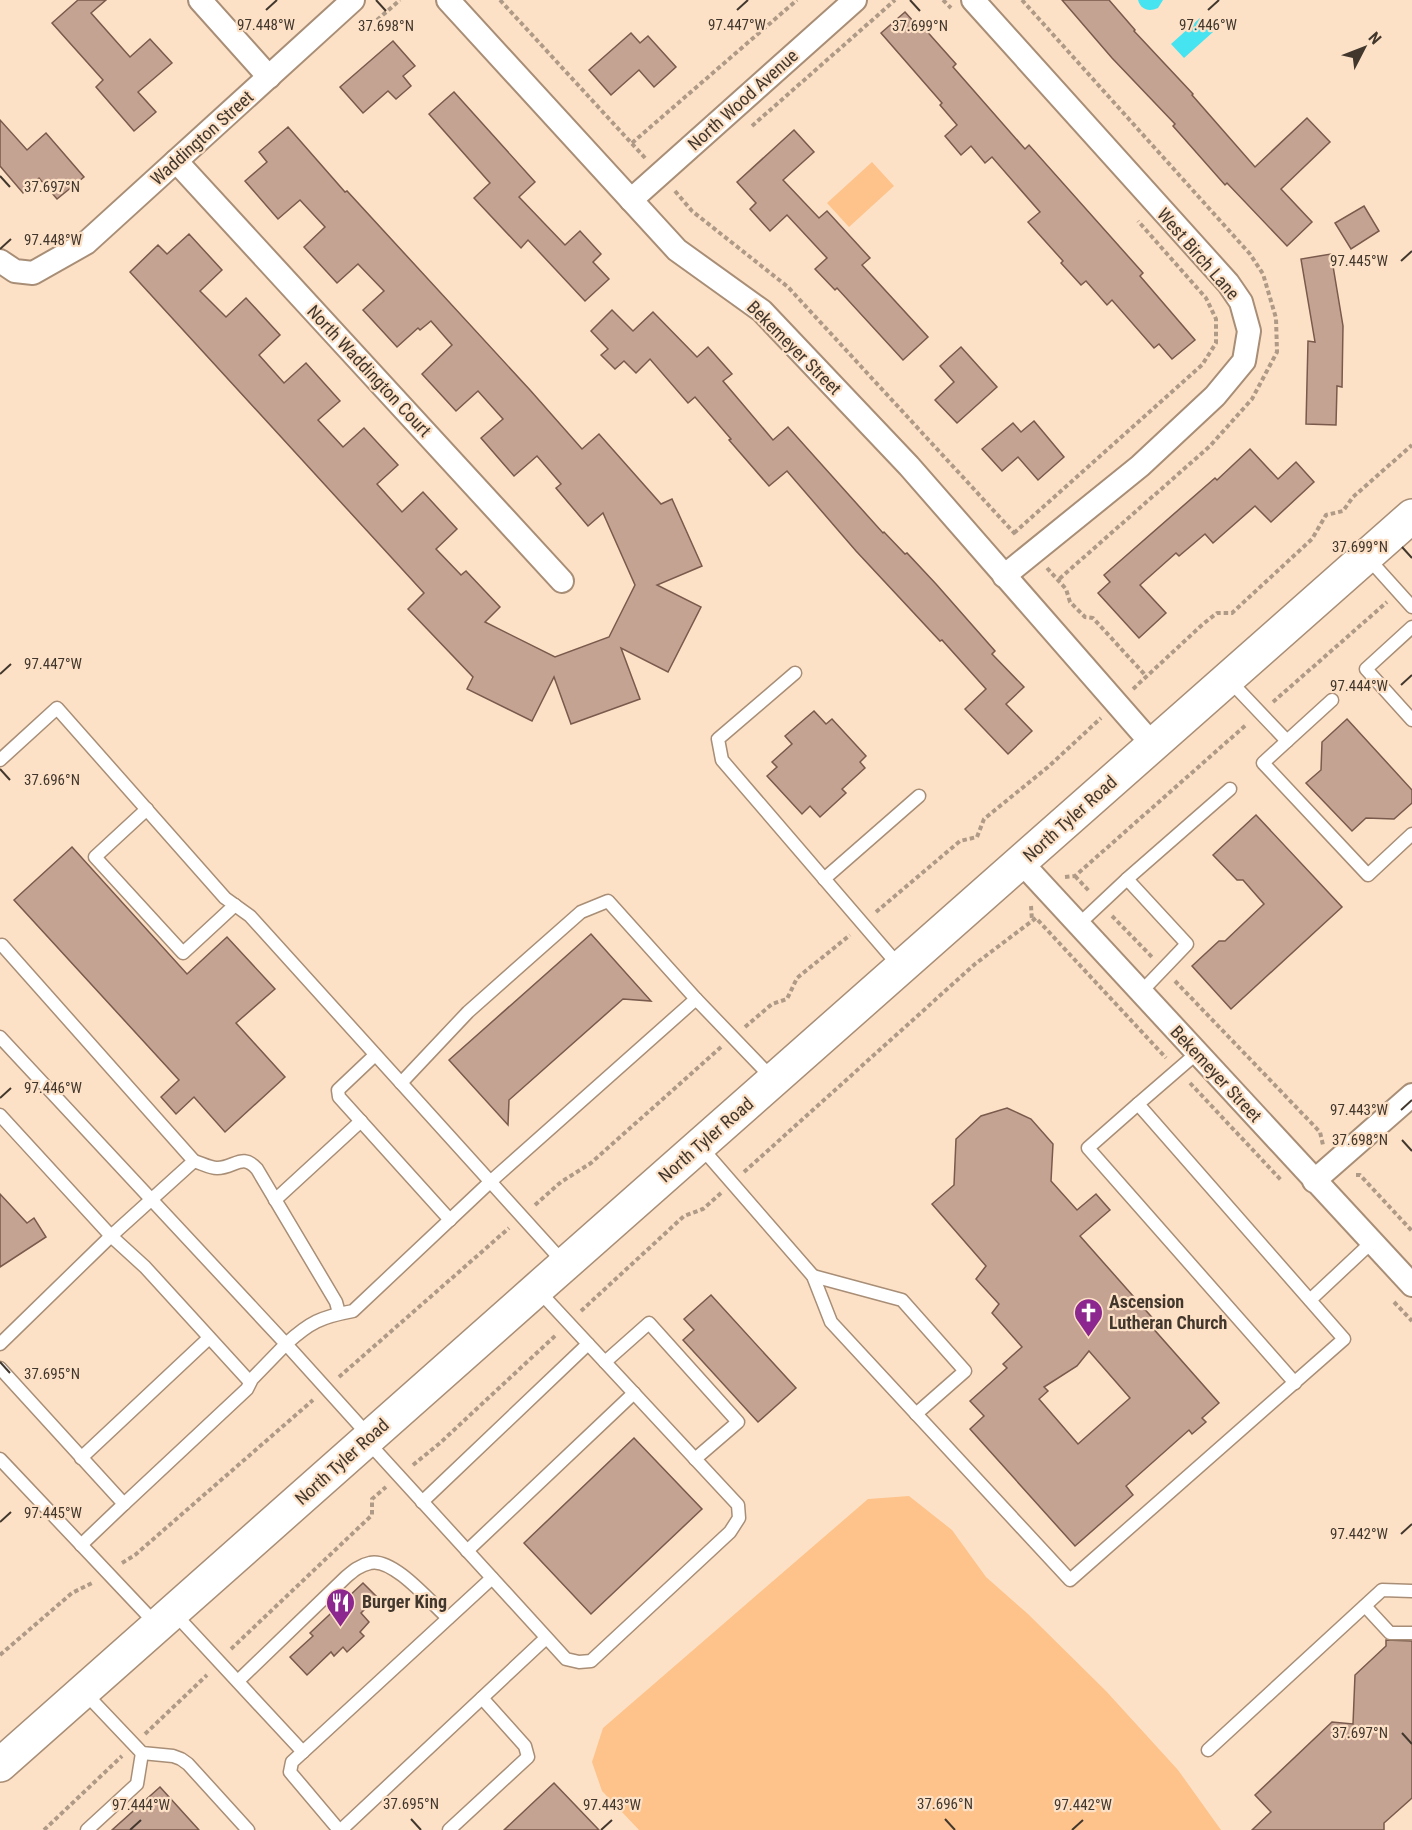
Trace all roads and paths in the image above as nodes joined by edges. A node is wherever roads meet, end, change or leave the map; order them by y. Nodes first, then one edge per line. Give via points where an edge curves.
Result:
1 (200, 0) edge
2 (353, 0) edge
3 (400, 0) edge
4 (448, 0) edge
5 (500, 0) edge
6 (797, 0) edge
7 (855, 0) edge
8 (895, 0) edge
9 (943, 0) edge
10 (973, 0) edge
11 (1022, 0) edge
12 (951, 9) dead end
13 (377, 20) dead end
14 (269, 77) junction
15 (746, 131) dead end
16 (632, 143) junction
17 (176, 161) junction
18 (659, 174) junction
19 (685, 185) dead end
20 (676, 193) junction
21 (631, 200) junction
22 (1136, 219) dead end
23 (0, 261) edge
24 (1412, 444) edge
25 (1412, 516) edge
26 (1014, 533) junction
27 (1032, 553) junction
28 (1366, 556) junction
29 (1004, 576) junction
30 (1058, 580) junction
31 (562, 581) dead end
32 (1398, 592) junction
33 (1412, 607) edge
34 (1412, 627) edge
35 (795, 673) dead end
36 (1146, 676) junction
37 (1228, 679) junction
38 (1332, 700) dead end
39 (1116, 704) junction
40 (1260, 713) junction
41 (1412, 720) edge
42 (1287, 741) junction
43 (1153, 745) junction
44 (0, 760) edge
45 (1230, 789) dead end
46 (919, 796) dead end
47 (147, 809) junction
48 (1412, 834) edge
49 (1021, 862) junction
50 (824, 879) junction
51 (1127, 879) junction
52 (1101, 904) junction
53 (235, 905) junction
54 (863, 924) junction
55 (1078, 925) junction
56 (1, 945) edge
57 (901, 968) junction
58 (1163, 969) junction
59 (1141, 992) junction
60 (696, 999) junction
61 (0, 1036) edge
62 (733, 1037) junction
63 (1197, 1053) junction
64 (375, 1055) junction
65 (1178, 1070) junction
66 (774, 1080) junction
67 (401, 1083) junction
68 (1412, 1095) edge
69 (1138, 1104) junction
70 (0, 1115) edge
71 (361, 1121) junction
72 (699, 1146) junction
73 (194, 1161) junction
74 (1336, 1162) junction
75 (1314, 1180) junction
76 (490, 1182) junction
77 (1282, 1182) dead end
78 (732, 1183) junction
79 (152, 1199) junction
80 (275, 1200) junction
81 (522, 1217) junction
82 (450, 1220) junction
83 (1412, 1231) edge
84 (111, 1236) junction
85 (1372, 1242) junction
86 (565, 1264) junction
87 (813, 1276) junction
88 (1412, 1285) edge
89 (537, 1289) junction
90 (1390, 1298) dead end
91 (1310, 1300) junction
92 (339, 1313) junction
93 (1412, 1322) edge
94 (569, 1323) junction
95 (209, 1338) junction
96 (0, 1344) edge
97 (286, 1344) junction
98 (588, 1344) junction
99 (604, 1362) junction
100 (0, 1368) edge
101 (250, 1382) junction
102 (1295, 1383) junction
103 (326, 1388) junction
104 (634, 1393) junction
105 (916, 1414) junction
106 (368, 1439) junction
107 (81, 1458) junction
108 (0, 1459) edge
109 (695, 1459) junction
110 (399, 1476) junction
111 (422, 1502) junction
112 (124, 1504) junction
113 (81, 1545) junction
114 (467, 1551) junction
115 (108, 1573) junction
116 (492, 1578) junction
117 (1412, 1591) edge
118 (1365, 1606) junction
119 (448, 1618) junction
120 (166, 1619) junction
121 (1412, 1634) edge
122 (546, 1638) junction
123 (0, 1655) edge
124 (220, 1661) junction
125 (238, 1682) junction
126 (84, 1692) junction
127 (482, 1698) junction
128 (138, 1749) junction
129 (1208, 1750) dead end
130 (303, 1752) junction
131 (0, 1765) edge
132 (44, 1830) edge
133 (87, 1830) edge
134 (248, 1830) edge
135 (340, 1830) edge
136 (449, 1830) edge

1 - 14 street
2 - 14 street, Waddington Street
3 - 13 path
4 - 21 street, Bekemeyer Street
5 - 16 path
6 - 16 path
7 - 18 street, North Wood Avenue
8 - 15 path
9 - 12 path
10 - 27 street, West Birch Lane via 1228,283 1241,302 1249,331 1244,361 1215,396 1140,466
11 - 30 path via 1250,254 1263,274 1276,318 1277,352 1252,399 1210,446
14 - 17 street, Waddington Street
16 - 18 path
17 - 23 street, Waddington Street via 86,243 33,273 15,271
17 - 31 street, North Waddington Court
18 - 20 path
18 - 21 street, North Wood Avenue
19 - 20 path
20 - 26 path via 692,211 788,287
21 - 29 street, Bekemeyer Street via 677,250 762,311 909,466
22 - 26 path via 1206,298 1216,319 1216,343 1202,365
24 - 36 path via 1353,497 1343,511 1326,515 1312,539 1232,614 1217,613
25 - 28 main road, North Tyler Road
26 - 27 path
27 - 29 street, West Birch Lane
27 - 30 path
28 - 32 lane
28 - 37 main road, North Tyler Road
29 - 39 street, Bekemeyer Street
30 - 36 path via 1070,602 1084,617 1093,618
32 - 33 lane
32 - 40 path
34 - 41 lane via 1366,669
35 - 50 lane via 718,739 722,760
36 - 39 path
37 - 40 lane
37 - 43 main road, North Tyler Road
38 - 42 lane
39 - 43 street, Bekemeyer Street
39 - 54 path via 984,819 977,837 960,841
40 - 42 lane
40 - 52 path via 1075,876
42 - 48 lane via 1263,763 1368,875
43 - 49 main road, North Tyler Road
44 - 47 lane via 57,708
45 - 51 lane
46 - 50 lane
47 - 53 lane
47 - 53 lane via 95,857 103,866 183,953
49 - 55 street, Bekemeyer Street
49 - 57 main road, North Tyler Road
50 - 54 lane
51 - 52 lane
51 - 58 lane via 1187,944
52 - 55 lane
52 - 58 path
53 - 64 lane via 250,916
54 - 57 lane
54 - 62 path via 797,978 787,999 772,1004
55 - 59 street, Bekemeyer Street
56 - 73 lane
57 - 66 main road, North Tyler Road
58 - 59 lane
58 - 74 path via 1320,1132 1322,1145
59 - 63 street, Bekemeyer Street
60 - 62 lane
60 - 67 lane via 608,901 581,912 468,1012
60 - 76 lane
61 - 79 lane
62 - 66 lane
62 - 81 path via 591,1163 561,1182
63 - 65 lane
63 - 75 street, Bekemeyer Street
64 - 67 lane
64 - 71 lane via 338,1090 339,1097
65 - 69 lane
65 - 77 path
65 - 78 path via 1036,918 975,964
66 - 72 main road, North Tyler Road
67 - 76 lane
68 - 74 street
69 - 91 lane
69 - 102 lane via 1088,1148
70 - 84 lane
71 - 80 lane
71 - 82 lane
72 - 78 lane
72 - 86 main road, North Tyler Road
73 - 79 lane
73 - 80 lane via 216,1168 243,1160 251,1162
74 - 75 street
74 - 83 path via 1346,1173 1360,1175
75 - 85 street, Bekemeyer Street
76 - 81 lane
76 - 82 lane
78 - 87 lane
78 - 94 path via 703,1209 684,1216
79 - 84 lane
79 - 97 lane
80 - 92 lane
81 - 86 lane
81 - 103 path
82 - 92 lane via 353,1311
84 - 95 lane via 145,1266
84 - 96 lane
85 - 88 street, Bekemeyer Street
85 - 91 lane
86 - 89 main road, North Tyler Road
87 - 105 lane via 831,1322
87 - 105 lane via 902,1300 965,1371
89 - 94 lane
89 - 106 main road, North Tyler Road
90 - 93 path
91 - 102 lane via 1344,1340
92 - 97 lane via 325,1316
94 - 98 lane
94 - 110 path
95 - 101 lane
95 - 107 lane
97 - 101 lane
97 - 103 lane
98 - 99 lane
98 - 111 lane
99 - 104 lane
99 - 109 lane via 648,1323 738,1422
100 - 107 lane
101 - 112 lane
102 - 105 lane via 1071,1580
103 - 106 lane
103 - 115 path via 135,1555
104 - 109 lane
104 - 114 lane
106 - 110 lane
106 - 120 main road, North Tyler Road
107 - 112 lane
108 - 113 lane
109 - 122 lane via 738,1505 739,1518 730,1532 591,1661 566,1659
110 - 111 lane
110 - 124 path via 372,1499 372,1515
111 - 114 lane
112 - 113 lane
113 - 115 lane
114 - 116 lane
115 - 120 lane
115 - 123 path via 72,1593
116 - 119 lane
116 - 122 lane
117 - 118 lane via 1382,1590
118 - 121 lane via 1390,1633
118 - 129 lane
119 - 125 lane via 397,1570 372,1562 346,1577
119 - 130 lane
120 - 124 lane
120 - 126 main road, North Tyler Road
122 - 127 lane
124 - 125 lane
124 - 128 path
125 - 130 lane
126 - 128 lane
126 - 131 main road, North Tyler Road
127 - 135 lane
127 - 136 lane via 525,1746 528,1757
128 - 132 path
128 - 133 lane via 137,1784
128 - 134 lane via 173,1755 188,1764
130 - 135 lane via 292,1762 290,1772

